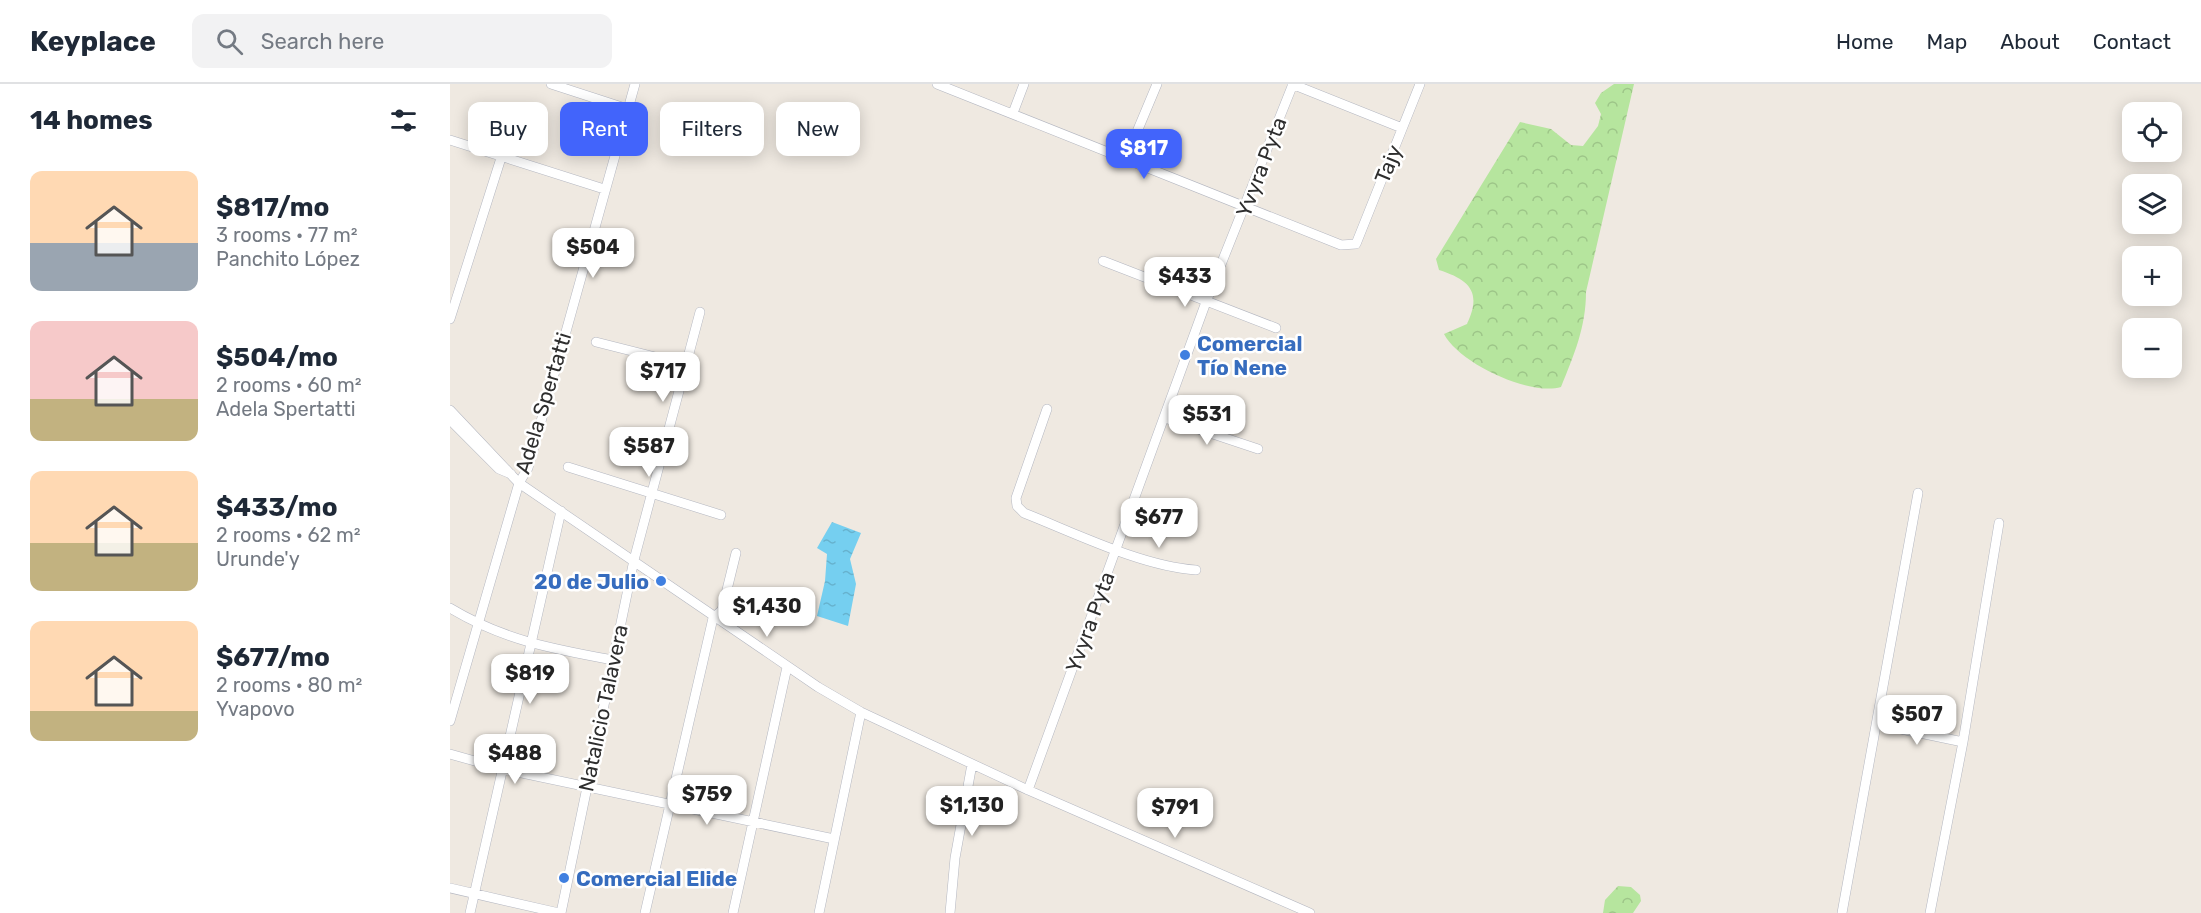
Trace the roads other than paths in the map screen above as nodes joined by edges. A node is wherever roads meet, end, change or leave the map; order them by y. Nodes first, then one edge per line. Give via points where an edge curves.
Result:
1 (551, 84) edge
2 (635, 84) edge
3 (937, 84) edge
4 (1024, 84) edge
5 (1157, 84) edge
6 (1293, 84) edge
7 (1420, 84) edge
8 (606, 102) edge
9 (630, 102) edge
10 (1013, 113) junction
11 (1402, 128) junction
12 (450, 140) edge
13 (614, 156) edge
14 (501, 158) junction
15 (1126, 158) junction
16 (604, 189) junction
17 (1246, 206) junction
18 (1103, 261) dead end
19 (1206, 302) junction
20 (700, 312) dead end
21 (450, 319) edge
22 (1276, 328) dead end
23 (596, 342) dead end
24 (687, 365) junction
25 (1047, 409) dead end
26 (450, 410) edge
27 (1165, 418) junction
28 (450, 420) edge
29 (1258, 449) dead end
30 (568, 467) dead end
31 (511, 474) junction
32 (519, 483) junction
33 (1918, 493) dead end
34 (652, 494) junction
35 (561, 511) junction
36 (721, 515) dead end
37 (2000, 523) dead end
38 (1117, 548) junction
39 (736, 554) dead end
40 (634, 560) junction
41 (1196, 570) dead end
42 (450, 608) edge
43 (713, 618) junction
44 (479, 626) junction
45 (529, 644) junction
46 (613, 660) junction
47 (787, 667) junction
48 (861, 712) junction
49 (450, 721) edge
50 (1877, 724) junction
51 (1963, 742) junction
52 (450, 754) edge
53 (972, 764) junction
54 (503, 769) junction
55 (586, 785) junction
56 (1028, 790) junction
57 (668, 804) junction
58 (752, 822) junction
59 (834, 839) junction
60 (450, 888) edge
61 (476, 894) junction
62 (470, 913) edge
63 (560, 913) edge
64 (645, 913) edge
65 (733, 913) edge
66 (819, 913) edge
67 (950, 913) edge
68 (1310, 913) edge
69 (1842, 913) edge
70 (1930, 913) edge

1 - 8 street
2 - 9 street, Adela Spertatti
3 - 10 street
4 - 10 street
5 - 15 street
6 - 11 street
6 - 17 street, Yvyra Pyta
7 - 11 street, Tajy
10 - 15 street
11 - 17 street, Tajy via 1356,244 1341,245
12 - 14 street
13 - 16 street, Adela Spertatti
14 - 16 street
14 - 21 street
15 - 17 street
16 - 32 street, Adela Spertatti via 528,468
17 - 19 street, Yvyra Pyta
18 - 19 street
19 - 22 street
19 - 27 street, Yvyra Pyta
20 - 24 street, Natalicio Talavera
23 - 24 street
24 - 34 street, Natalicio Talavera
25 - 38 street via 1016,498 1017,506 1024,513
26 - 31 street
27 - 29 street
27 - 38 street, Yvyra Pyta
28 - 31 street via 499,469
30 - 34 street
31 - 32 street
32 - 35 street
32 - 44 street, Adela Spertatti
33 - 50 street
34 - 36 street
34 - 40 street, Natalicio Talavera
35 - 40 street
35 - 45 street
37 - 51 street
38 - 41 street via 1173,568
38 - 56 street, Yvyra Pyta
39 - 43 street via 722,610
40 - 43 street
40 - 46 street, Natalicio Talavera
42 - 44 street
43 - 47 street
43 - 57 street
44 - 45 street
44 - 49 street, Adela Spertatti
45 - 46 street
45 - 54 street
46 - 55 street, Natalicio Talavera
47 - 48 street
47 - 58 street
48 - 53 street
48 - 59 street
50 - 51 street
50 - 69 street
51 - 70 street
52 - 54 street
53 - 56 street
53 - 67 street via 955,858
54 - 55 street
54 - 61 street
55 - 57 street
55 - 63 street, Natalicio Talavera
56 - 68 street
57 - 58 street
57 - 64 street
58 - 59 street
58 - 65 street
59 - 66 street
60 - 61 street
61 - 62 street
61 - 63 street

